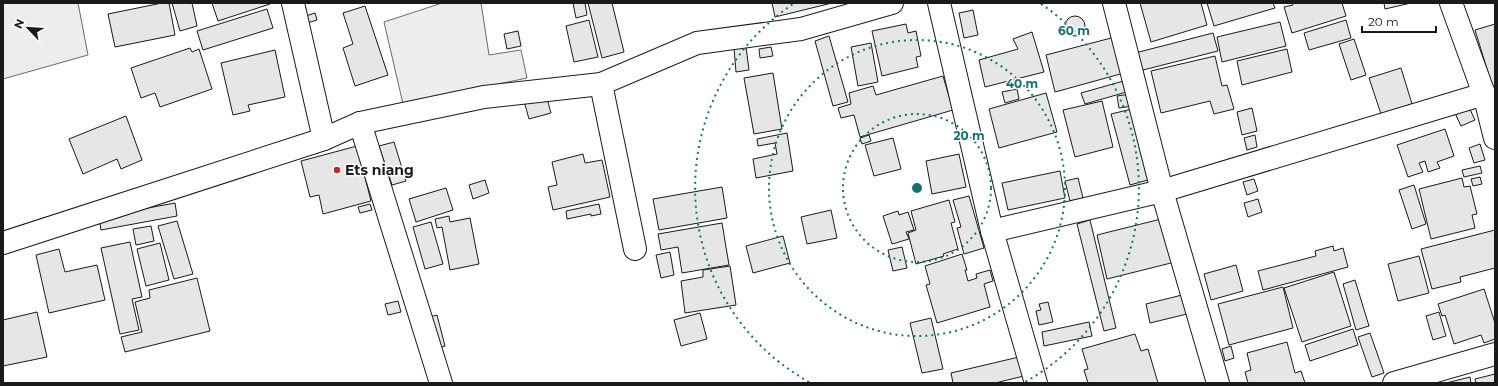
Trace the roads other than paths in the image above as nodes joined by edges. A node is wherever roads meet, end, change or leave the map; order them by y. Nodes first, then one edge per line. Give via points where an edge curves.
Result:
1 (293, 3) edge
2 (892, 3) edge
3 (939, 3) edge
4 (1114, 3) edge
5 (1451, 3) edge
6 (601, 84) junction
7 (1490, 99) edge
8 (360, 123) junction
9 (1495, 138) edge
10 (324, 139) junction
11 (1162, 191) junction
12 (992, 231) junction
13 (3, 243) edge
14 (635, 249) dead end
15 (1495, 354) edge
16 (441, 383) edge
17 (1036, 383) edge
18 (1218, 383) edge
19 (1394, 383) edge

1 - 10 street
2 - 6 street via 801,29 697,43
3 - 12 street
4 - 11 street
5 - 7 street
6 - 8 street via 484,97
6 - 14 street
7 - 9 street
7 - 11 street
8 - 10 street
8 - 16 street
10 - 13 street
11 - 12 street
11 - 18 street
12 - 17 street
15 - 19 street

